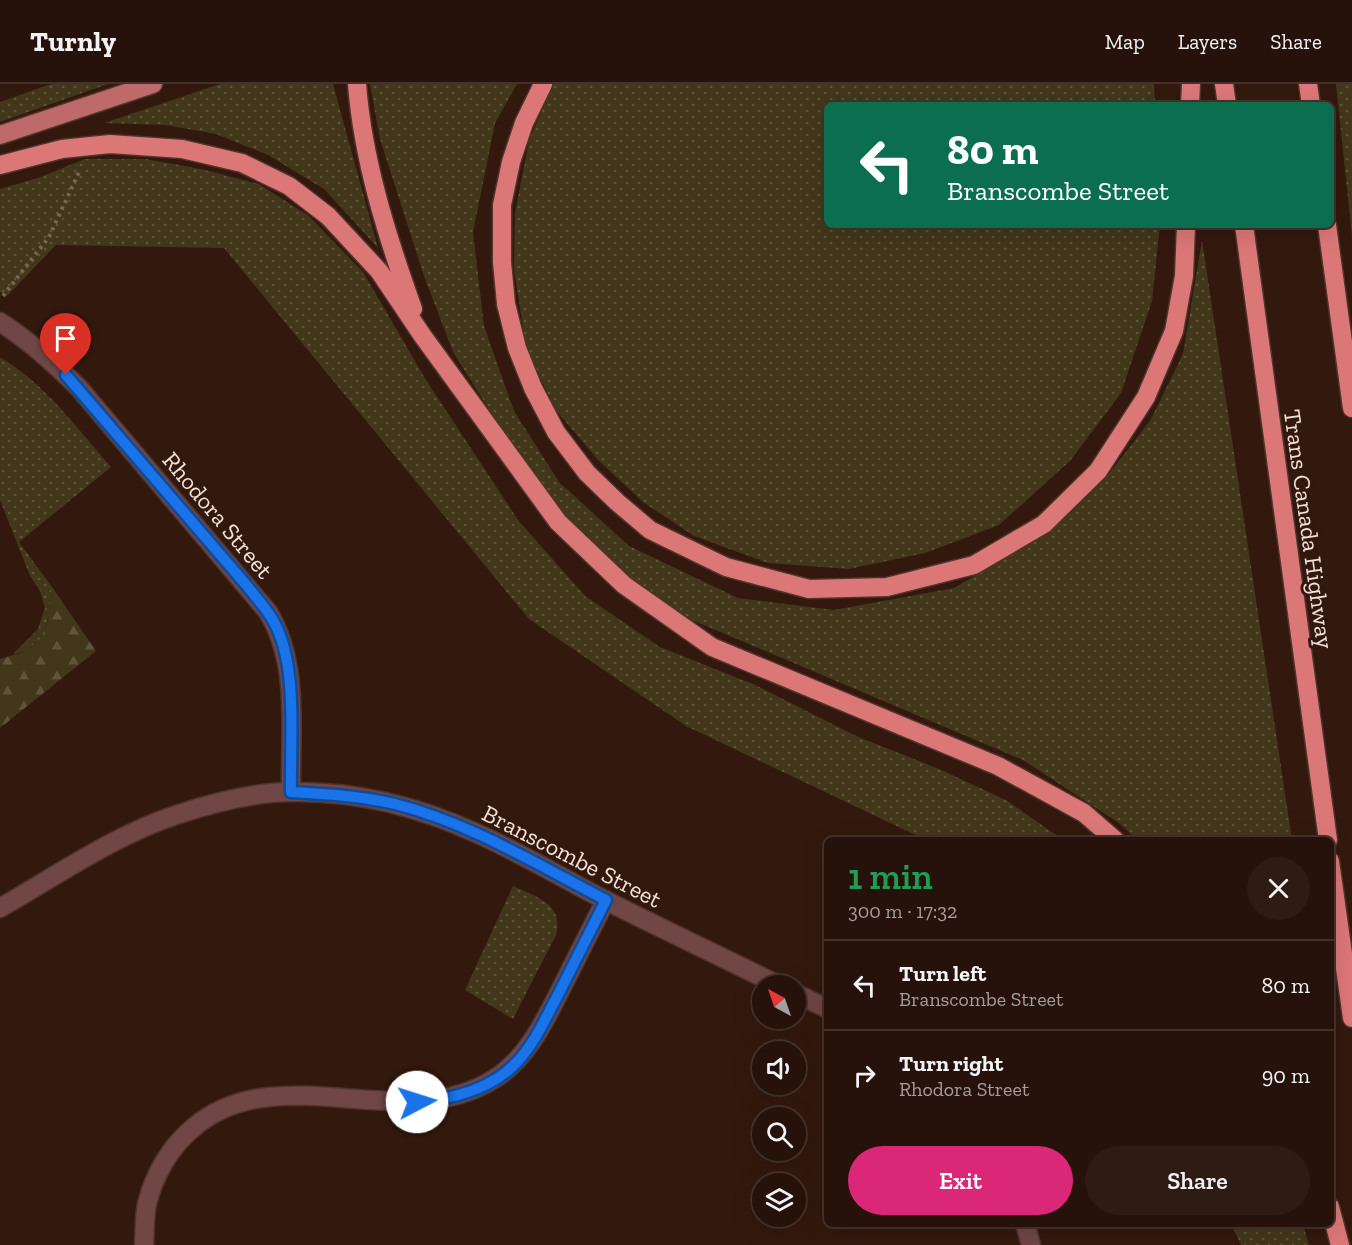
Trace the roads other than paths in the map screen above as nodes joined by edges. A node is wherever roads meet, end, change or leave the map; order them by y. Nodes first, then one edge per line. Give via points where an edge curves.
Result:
1 (153, 84) edge
2 (357, 84) edge
3 (543, 84) edge
4 (1191, 84) edge
5 (1224, 84) edge
6 (1308, 84) edge
7 (1190, 102) edge
8 (1227, 102) edge
9 (1311, 102) edge
10 (0, 135) edge
11 (0, 165) edge
12 (1186, 228) edge
13 (1244, 228) edge
14 (1327, 228) edge
15 (0, 322) edge
16 (422, 334) junction
17 (1352, 408) edge
18 (291, 792) junction
19 (1112, 837) edge
20 (1328, 837) edge
21 (1334, 890) edge
22 (606, 900) junction
23 (0, 908) edge
24 (758, 975) edge
25 (806, 998) edge
26 (824, 1007) edge
27 (1352, 1018) edge
28 (1334, 1222) edge
29 (1026, 1227) edge
30 (144, 1245) edge
31 (1031, 1245) edge
32 (1340, 1245) edge

1 - 10 main road
2 - 16 highway via 382,220
3 - 12 highway via 524,123 502,205 507,304 518,348 537,397 556,432 587,473 650,530 726,567 809,590 887,587 974,565 1044,524 1098,471 1146,397 1174,331 1184,276
4 - 7 highway
5 - 8 highway
6 - 9 highway
11 - 16 highway via 62,149 110,144 182,149 242,163 289,186 328,216 379,271
13 - 20 highway, Trans Canada Highway
14 - 17 highway
15 - 18 street, Rhodora Street via 35,346 79,388 268,612 288,662
16 - 19 highway via 558,522 624,585 712,647 998,766 1084,813
18 - 22 street, Branscombe Street via 347,795 426,813 476,833
18 - 23 street, Branscombe Street via 250,796 174,815 94,854
21 - 27 highway
22 - 24 street, Branscombe Street
22 - 30 street via 539,1031 517,1062 470,1092 447,1099 417,1102 275,1096 239,1102 208,1114 179,1139 159,1171 147,1206
25 - 26 street
28 - 32 highway
29 - 31 street

